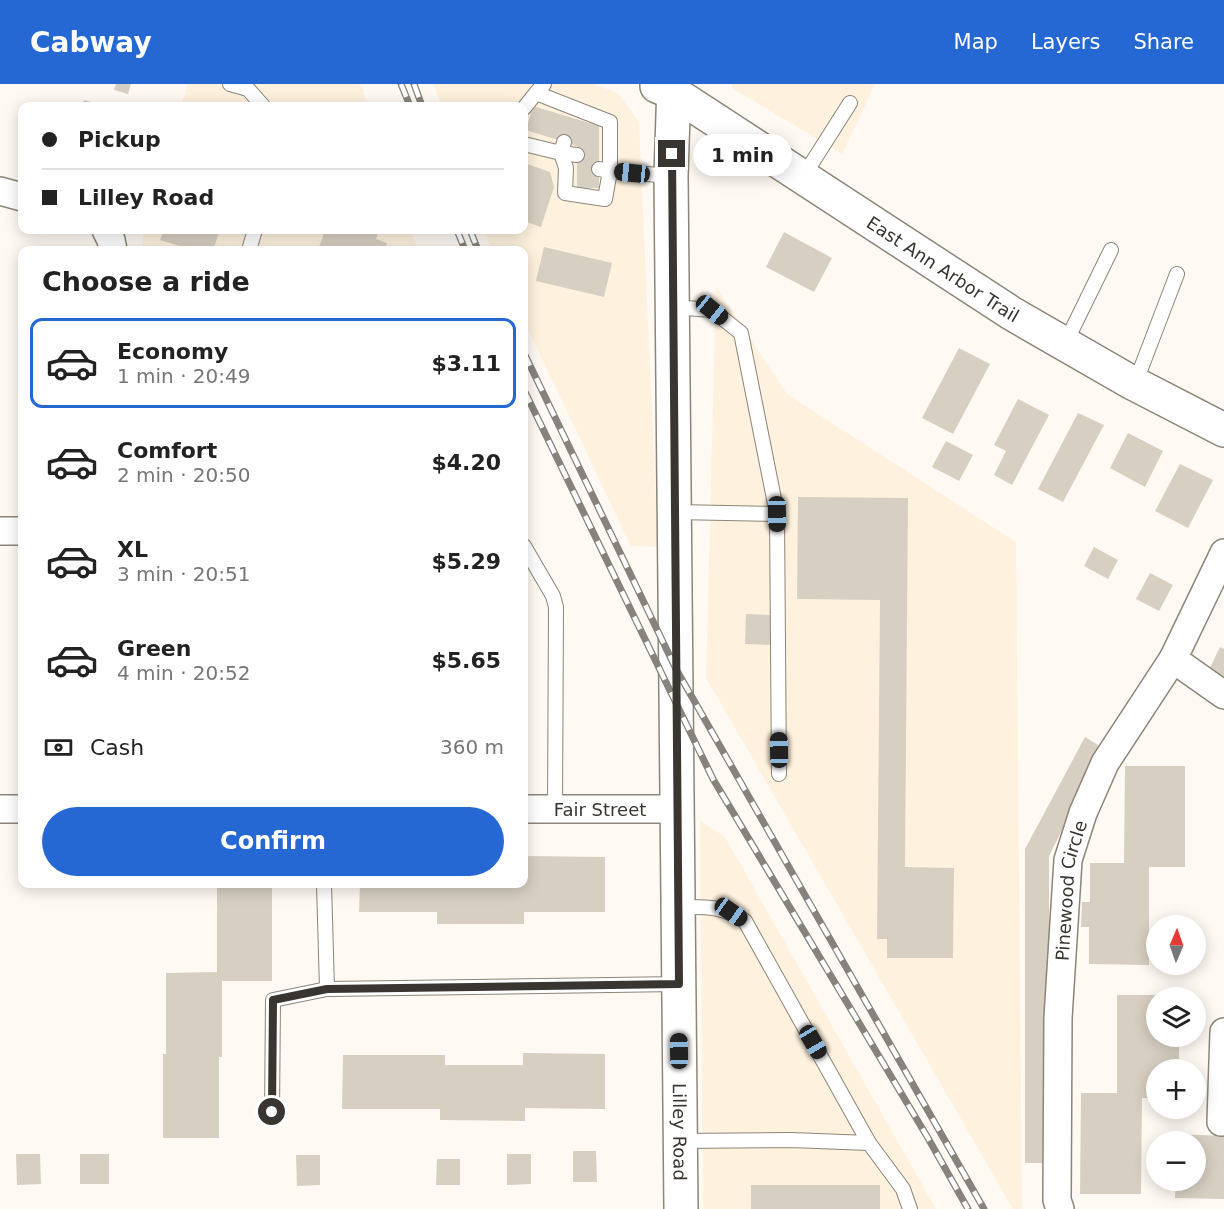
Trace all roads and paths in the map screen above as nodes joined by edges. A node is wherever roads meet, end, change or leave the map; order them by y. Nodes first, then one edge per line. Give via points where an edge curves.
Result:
1 (230, 84) edge
2 (249, 86) edge
3 (666, 87) edge
4 (540, 89) edge
5 (260, 102) edge
6 (527, 102) edge
7 (850, 103) dead end
8 (528, 144) edge
9 (604, 163) junction
10 (671, 176) junction
11 (803, 177) junction
12 (0, 191) edge
13 (18, 196) edge
14 (1112, 250) dead end
15 (1177, 274) dead end
16 (674, 307) junction
17 (1065, 344) junction
18 (1135, 384) junction
19 (1224, 430) edge
20 (675, 512) junction
21 (777, 514) junction
22 (0, 531) edge
23 (18, 531) edge
24 (528, 553) edge
25 (1224, 553) edge
26 (1173, 659) junction
27 (1224, 695) edge
28 (779, 774) dead end
29 (0, 809) edge
30 (18, 809) edge
31 (528, 809) edge
32 (555, 809) junction
33 (677, 809) junction
34 (324, 888) edge
35 (678, 907) junction
36 (679, 984) junction
37 (327, 989) junction
38 (1224, 1032) edge
39 (272, 1112) dead end
40 (1221, 1122) dead end
41 (680, 1141) junction
42 (870, 1143) junction
43 (681, 1209) edge
44 (910, 1209) edge
45 (1060, 1209) edge

1 - 2 lane
2 - 5 lane
3 - 10 street, Lilley Road
3 - 11 street, East Ann Arbor Trail
4 - 6 lane
4 - 9 lane via 558,107 610,122
7 - 11 lane
8 - 9 lane via 563,147 573,164 565,193 605,199
9 - 10 lane
10 - 16 street, Lilley Road
11 - 17 street, East Ann Arbor Trail
12 - 13 street
14 - 17 lane
15 - 18 lane
16 - 20 street, Lilley Road
16 - 21 lane via 712,310 741,333
17 - 18 street, East Ann Arbor Trail
18 - 19 street, East Ann Arbor Trail
20 - 21 lane
20 - 33 street, Lilley Road
21 - 28 lane
22 - 23 street
24 - 32 lane via 556,607
25 - 26 street, Pinewood Circle
26 - 27 street
26 - 45 street, Pinewood Circle via 1105,763 1068,860 1058,1018
29 - 30 street
31 - 32 street, Fair Street
32 - 33 street, Fair Street
33 - 35 street, Lilley Road
34 - 37 lane
35 - 36 street, Lilley Road
35 - 42 lane via 715,908 745,921
36 - 37 lane
36 - 41 street, Lilley Road
37 - 39 lane via 273,1000
38 - 40 street
41 - 42 lane
41 - 43 street, Lilley Road
42 - 44 lane via 903,1189

